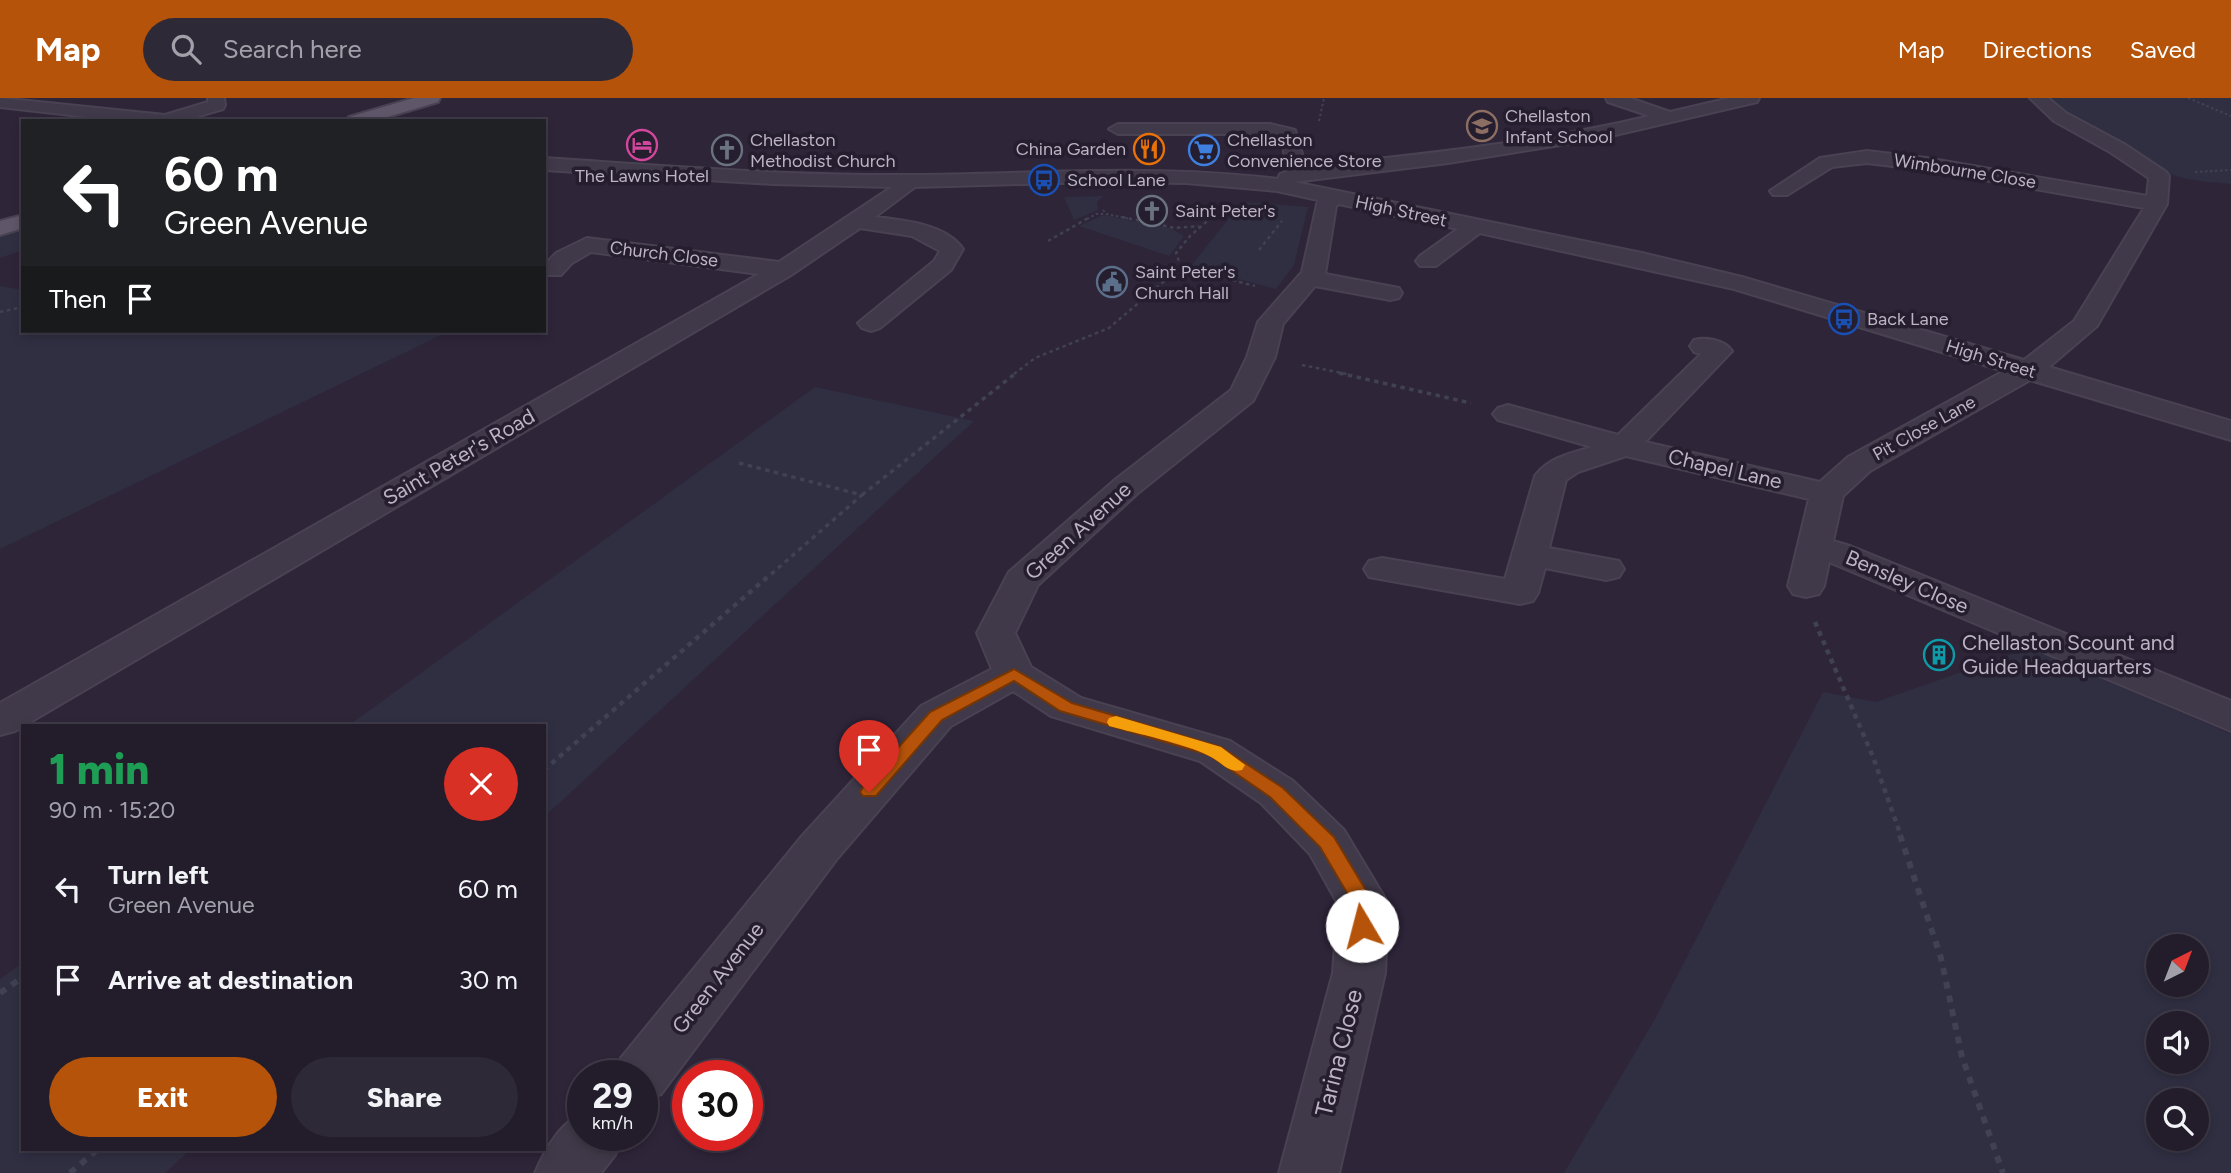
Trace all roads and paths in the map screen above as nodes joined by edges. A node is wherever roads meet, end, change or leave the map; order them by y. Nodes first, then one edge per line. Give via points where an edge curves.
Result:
1 (216, 98) edge
2 (432, 98) edge
3 (1614, 98) edge
4 (1751, 98) edge
5 (2038, 98) edge
6 (2188, 98) edge
7 (0, 102) edge
8 (2231, 116) edge
9 (1671, 118) junction
10 (157, 119) edge
11 (169, 119) edge
12 (362, 119) edge
13 (1118, 129) dead end
14 (546, 164) edge
15 (1289, 175) junction
16 (908, 181) junction
17 (1780, 191) dead end
18 (1335, 197) junction
19 (2157, 204) junction
20 (1100, 208) dead end
21 (1206, 211) dead end
22 (1106, 214) junction
23 (858, 221) junction
24 (1282, 221) dead end
25 (21, 222) edge
26 (1201, 226) junction
27 (1475, 227) junction
28 (0, 228) edge
29 (1175, 228) junction
30 (1190, 236) junction
31 (1048, 241) dead end
32 (1258, 250) dead end
33 (1428, 261) dead end
34 (1181, 267) junction
35 (553, 270) dead end
36 (783, 270) junction
37 (1301, 287) junction
38 (1390, 293) dead end
39 (21, 307) edge
40 (0, 312) edge
41 (871, 323) dead end
42 (1703, 346) dead end
43 (1261, 357) junction
44 (2027, 370) junction
45 (1508, 414) joint
46 (2231, 431) edge
47 (1623, 446) junction
48 (739, 463) dead end
49 (1827, 493) junction
50 (862, 495) junction
51 (1815, 547) junction
52 (1532, 555) junction
53 (1382, 569) dead end
54 (1606, 569) dead end
55 (1806, 586) joint
56 (1014, 674) junction
57 (2231, 717) edge
58 (0, 721) edge
59 (546, 768) edge
60 (21, 978) edge
61 (0, 993) edge
62 (653, 1060) edge
63 (96, 1151) edge
64 (582, 1151) edge
65 (69, 1173) edge
66 (565, 1173) edge
67 (1309, 1173) edge
68 (2003, 1173) edge

1 - 11 street via 216,105
2 - 12 main road
3 - 9 street
4 - 9 street
5 - 19 street via 2060,117 2159,176
6 - 8 path
7 - 10 street
9 - 15 street via 1508,149
13 - 15 street via 1270,128 1289,134
14 - 16 street, High Street
15 - 16 street, High Street
15 - 18 street, High Street
16 - 23 street, Saint Peter's Road
17 - 19 street, Wimbourne Close via 1828,162 1867,158
18 - 27 street, High Street
18 - 37 street, Green Avenue via 1326,203 1314,273
19 - 44 street via 2084,326
20 - 22 path
21 - 26 path via 1218,213
22 - 29 path
22 - 31 path via 1096,214
23 - 36 street, Saint Peter's Road
23 - 41 street via 920,230 952,249 943,265
24 - 32 path
25 - 28 main road
26 - 29 path
26 - 30 path
27 - 33 street
27 - 44 street, High Street via 1742,284
29 - 30 path
30 - 34 path via 1176,253
34 - 37 path
34 - 50 path via 1110,328 1035,358
35 - 36 street, Church Close via 587,244
36 - 58 street, Saint Peter's Road
37 - 38 street
37 - 43 street, Green Avenue via 1271,322
39 - 40 path
42 - 47 street via 1719,351
43 - 45 path via 1427,391
43 - 56 street, Green Avenue via 1243,395 1127,486 1022,580 996,633
44 - 46 street, High Street
44 - 49 street, Pit Close Lane via 1859,464
45 - 47 street, Chapel Lane
47 - 49 street, Chapel Lane
47 - 52 street via 1566,465 1551,476
48 - 50 path
49 - 51 street
50 - 59 path
51 - 55 street
51 - 57 street, Bensley Close
52 - 53 street via 1520,593
52 - 54 street
55 - 68 path via 1805,597 1873,757 1917,882 1941,958 1962,1056
56 - 62 street, Green Avenue via 936,716 819,848
56 - 67 street, Tarina Close via 1066,707 1215,751 1277,792 1327,842 1363,903 1359,973
60 - 61 path
63 - 65 path
64 - 66 street

